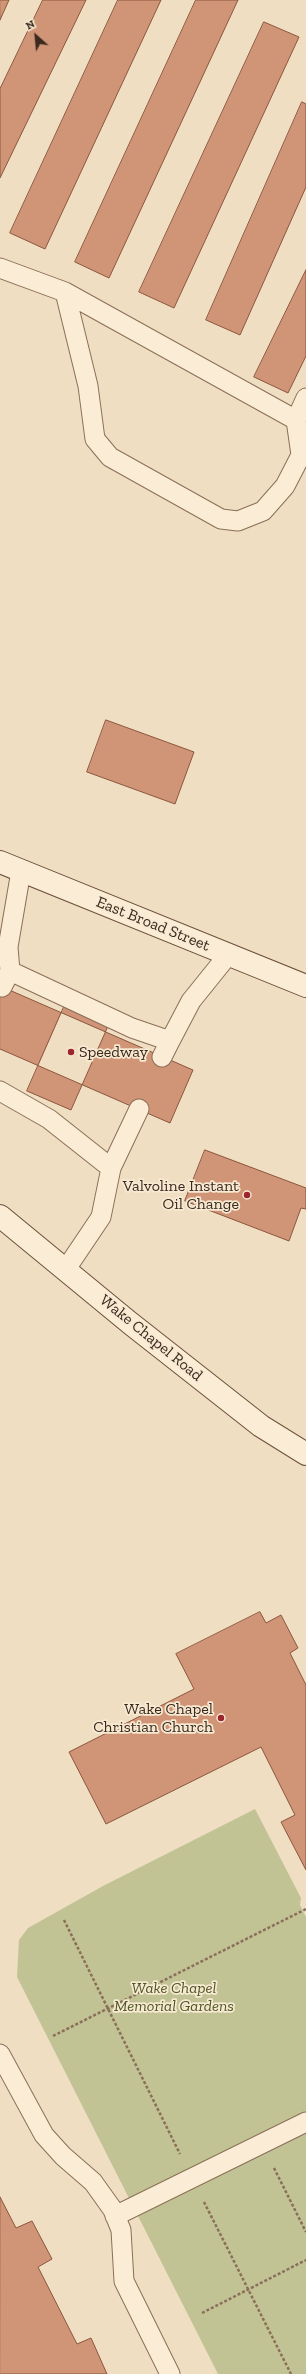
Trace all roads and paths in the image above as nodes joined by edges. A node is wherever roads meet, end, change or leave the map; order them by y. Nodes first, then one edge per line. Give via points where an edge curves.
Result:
1 (0, 268) edge
2 (64, 292) junction
3 (306, 398) edge
4 (296, 420) junction
5 (0, 862) edge
6 (22, 871) junction
7 (228, 955) junction
8 (306, 986) edge
9 (0, 1090) edge
10 (139, 1109) dead end
11 (111, 1168) junction
12 (0, 1216) edge
13 (66, 1269) junction
14 (306, 1454) edge
15 (306, 1909) edge
16 (64, 1920) dead end
17 (108, 2009) junction
18 (54, 2036) dead end
19 (0, 2054) edge
20 (306, 2122) edge
21 (262, 2144) junction
22 (192, 2179) junction
23 (115, 2216) junction
24 (306, 2232) edge
25 (306, 2260) edge
26 (248, 2289) junction
27 (202, 2313) dead end
28 (170, 2374) edge
29 (291, 2374) edge

1 - 2 lane
2 - 4 lane
2 - 4 lane via 88,386 95,439 110,457 221,519 238,522 263,511 281,491 301,455
3 - 4 lane
5 - 6 main road, East Broad Street
6 - 7 main road, East Broad Street
6 - 7 lane via 8,946 6,979 132,1028 166,1049 191,1001
7 - 8 main road, East Broad Street
9 - 11 lane via 49,1119
10 - 11 lane
11 - 13 lane via 102,1217
12 - 13 main road, Wake Chapel Road
13 - 14 main road, Wake Chapel Road via 261,1426
15 - 17 path
16 - 17 path
17 - 18 path
17 - 22 path
19 - 23 lane via 44,2135 63,2156 93,2182
20 - 21 lane
21 - 22 lane
21 - 24 path
22 - 23 lane
22 - 26 path
23 - 28 lane via 121,2230 124,2281
25 - 26 path
26 - 27 path
26 - 29 path

